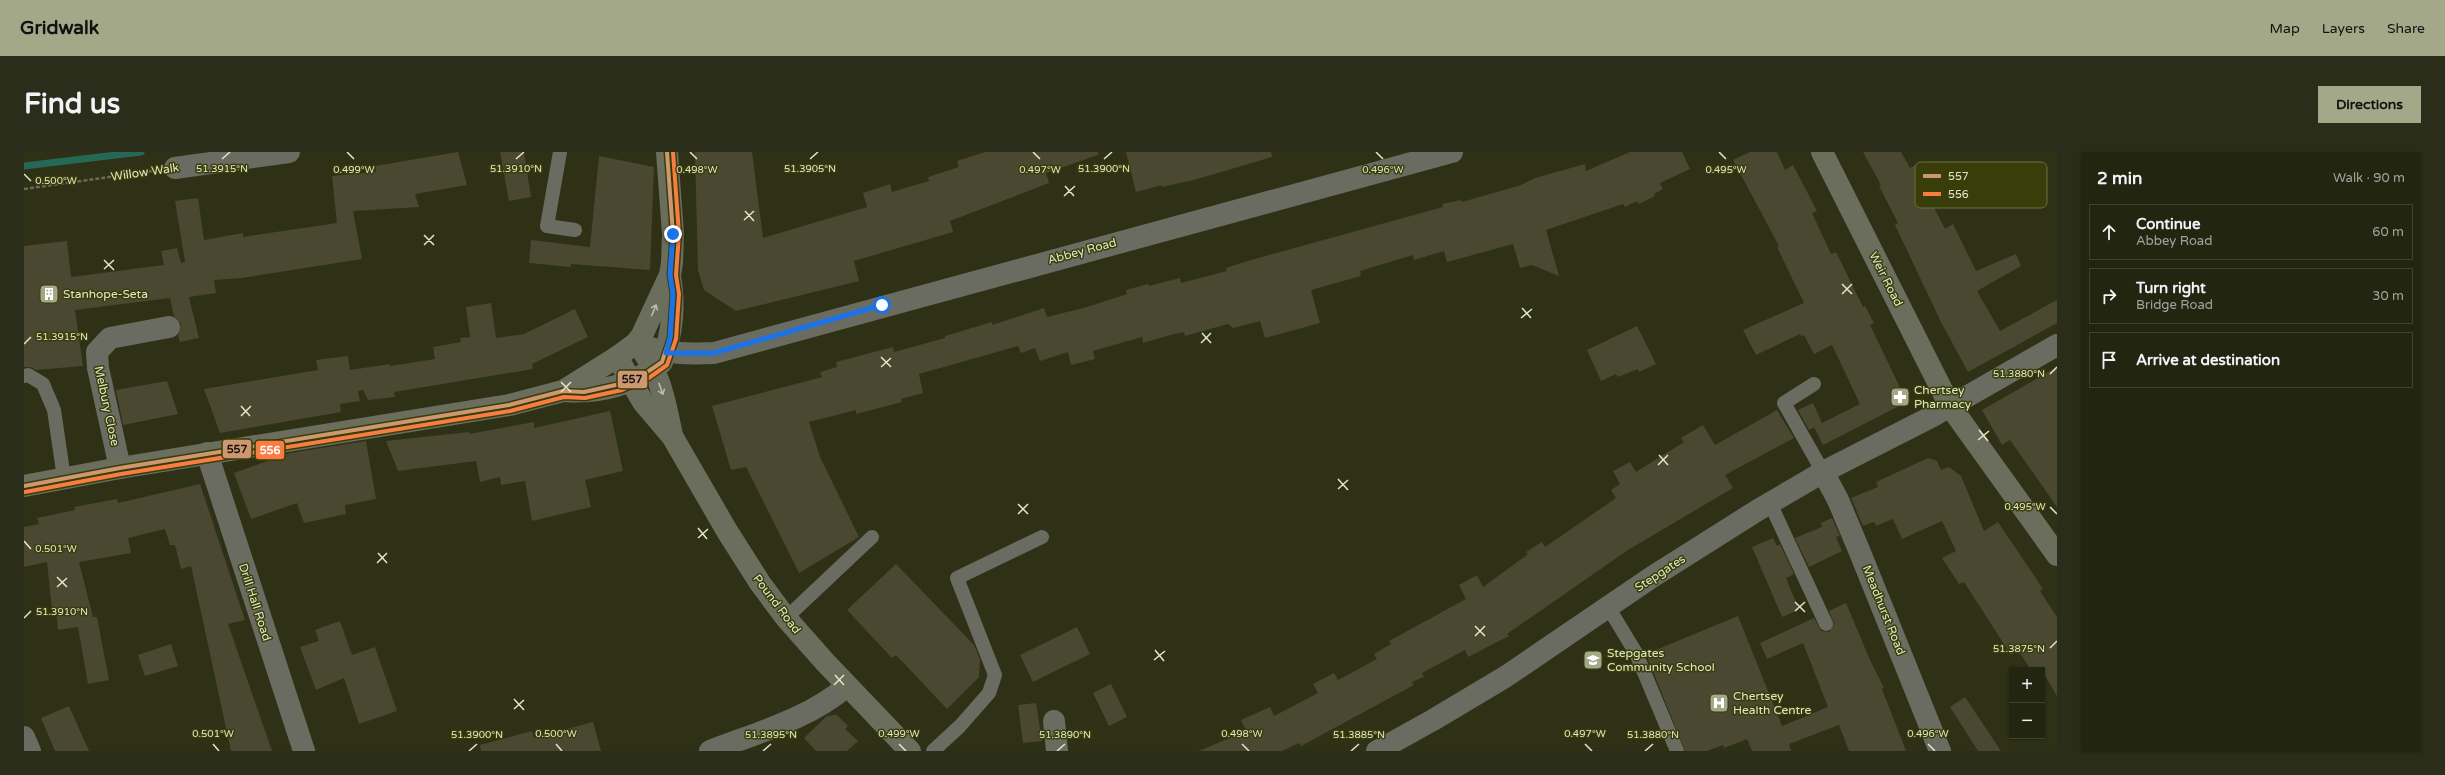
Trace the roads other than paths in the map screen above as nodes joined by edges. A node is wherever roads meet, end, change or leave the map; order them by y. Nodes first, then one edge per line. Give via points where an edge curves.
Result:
1 (289, 152) edge
2 (560, 152) edge
3 (667, 152) edge
4 (1452, 152) edge
5 (1822, 152) edge
6 (175, 168) road end
7 (575, 230) dead end
8 (670, 275) junction
9 (169, 327) dead end
10 (636, 343) junction
11 (2057, 344) edge
12 (617, 358) junction
13 (660, 361) junction
14 (24, 376) edge
15 (629, 382) junction
16 (1814, 384) dead end
17 (563, 391) junction
18 (1950, 406) junction
19 (672, 436) junction
20 (207, 453) junction
21 (120, 468) junction
22 (1823, 472) junction
23 (64, 478) junction
24 (24, 486) edge
25 (1770, 503) junction
26 (872, 537) dead end
27 (1042, 537) dead end
28 (2057, 554) edge
29 (1608, 607) junction
30 (786, 618) junction
31 (1826, 624) dead end
32 (847, 686) junction
33 (1054, 721) dead end
34 (24, 737) edge
35 (30, 751) edge
36 (304, 751) edge
37 (710, 751) edge
38 (910, 751) edge
39 (933, 751) edge
40 (1057, 751) edge
41 (1377, 751) edge
42 (1677, 751) edge
43 (1940, 751) edge

1 - 6 street, Willow Walk
2 - 7 lane via 547,226
3 - 8 main road via 673,234
4 - 13 street, Abbey Road via 874,307 714,353
5 - 18 main road, Weir Road
10 -> 8 main road via 647,326
8 - 13 main road via 673,294 670,338
9 - 21 street, Melbury Close via 110,338 97,352 98,368
10 - 12 main road
10 - 13 street, Abbey Road
11 - 18 street, Stepgates
12 - 15 main road, Pound Road
12 - 17 main road
13 - 15 main road
13 -> 19 main road, Pound Road
14 - 23 lane via 28,375 43,384 54,410
15 - 17 main road via 584,392
15 - 19 main road, Pound Road
16 - 22 lane via 1784,403
17 - 20 main road via 509,405
18 - 22 street, Stepgates
18 - 28 main road, Weir Road
19 - 30 main road, Pound Road via 727,531
20 - 21 main road
20 - 36 street, Drill Hall Road
21 - 23 main road
22 - 25 street, Stepgates
22 - 43 street, Meadhurst Road via 1859,550
23 - 24 main road
25 - 29 street, Stepgates
25 - 31 lane
26 - 30 lane
27 - 39 lane via 957,578 995,675 988,693 960,726
29 - 41 street, Stepgates via 1505,676
29 - 42 lane via 1636,653
30 - 32 main road, Pound Road
32 - 37 street via 833,698 796,717
32 - 38 main road, Pound Road
33 - 40 street
34 - 35 street

